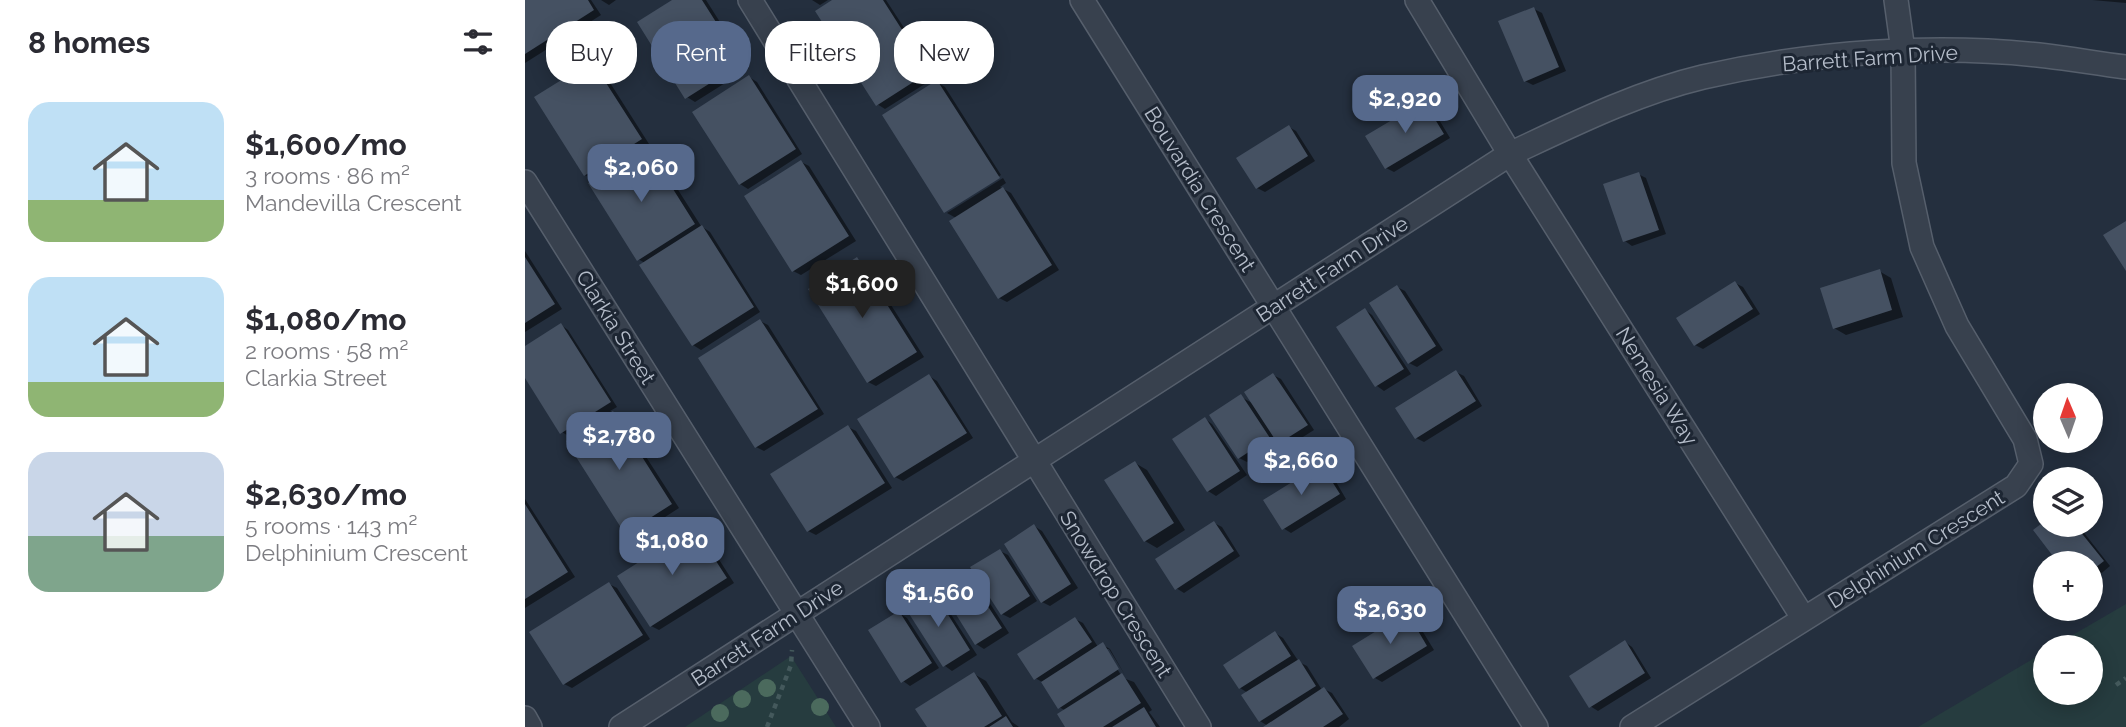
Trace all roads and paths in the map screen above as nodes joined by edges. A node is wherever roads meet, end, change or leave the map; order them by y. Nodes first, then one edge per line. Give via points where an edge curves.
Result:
1 (750, 0) edge
2 (1082, 0) edge
3 (1417, 0) edge
4 (1896, 0) edge
5 (1903, 51) junction
6 (2126, 67) edge
7 (1510, 154) junction
8 (525, 182) edge
9 (1273, 307) junction
10 (1033, 461) junction
11 (796, 614) junction
12 (1804, 619) junction
13 (2126, 678) edge
14 (2116, 685) dead end
15 (525, 718) edge
16 (530, 727) edge
17 (621, 727) edge
18 (767, 727) edge
19 (868, 727) edge
20 (1199, 727) edge
21 (1536, 727) edge
22 (1632, 727) edge

1 - 10 street, Snowdrop Crescent
2 - 9 street, Bouvardia Crescent
3 - 7 street, Nemesia Way
4 - 5 street
5 - 6 street, Barrett Farm Drive via 2045,56
5 - 7 street, Barrett Farm Drive via 1785,62 1701,78 1608,108
5 - 12 street, Delphinium Crescent via 1904,163 1922,247 1957,326 2025,439 2031,464 2016,486
7 - 9 street, Barrett Farm Drive
7 - 12 street, Nemesia Way
8 - 11 street, Clarkia Street
9 - 10 street, Barrett Farm Drive
9 - 21 street
10 - 11 street, Barrett Farm Drive
10 - 20 street, Snowdrop Crescent
11 - 17 street, Barrett Farm Drive
11 - 18 path via 791,665
11 - 19 street
12 - 22 street, Delphinium Crescent
13 - 14 path
15 - 16 street

